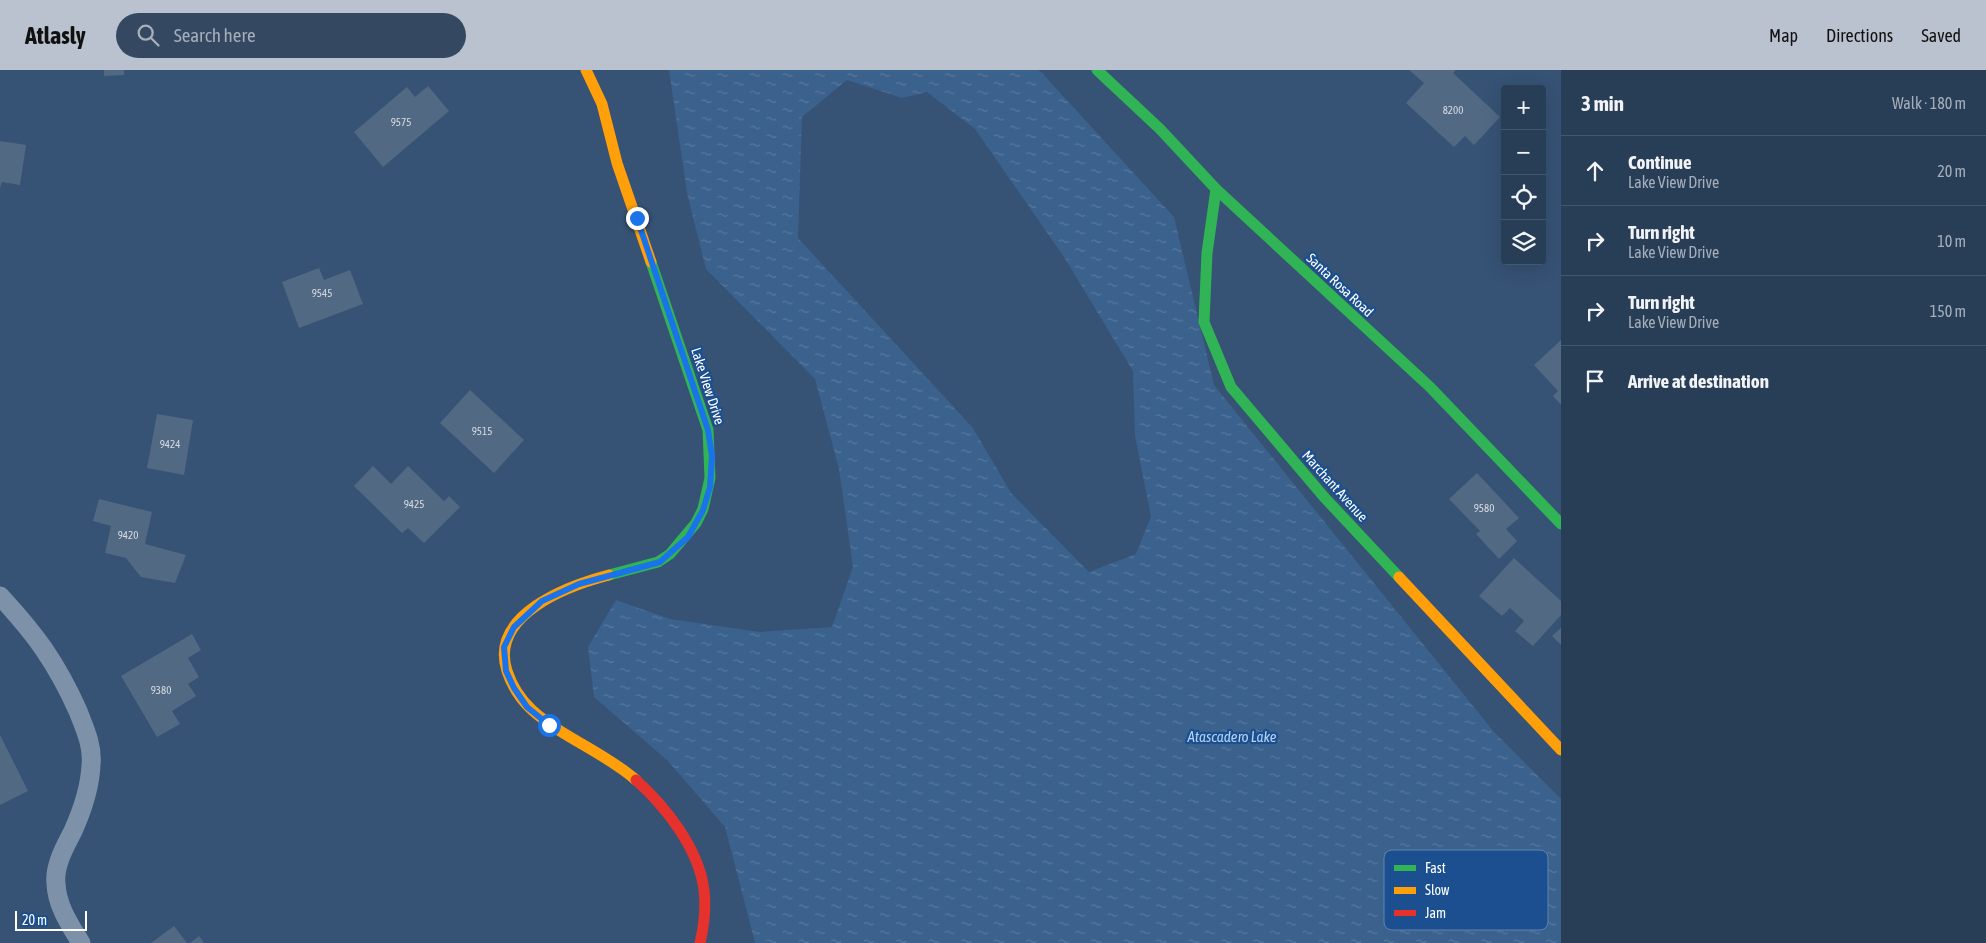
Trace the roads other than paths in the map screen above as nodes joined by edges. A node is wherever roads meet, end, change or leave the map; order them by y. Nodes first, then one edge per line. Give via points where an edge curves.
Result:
1 (586, 70) edge
2 (1097, 70) edge
3 (1216, 189) junction
4 (1561, 524) edge
5 (0, 596) edge
6 (1561, 750) edge
7 (81, 943) edge
8 (700, 943) edge

1 - 8 street, Lake View Drive via 602,104 617,163 708,430 712,456 710,487 703,510 688,537 660,562 579,584 542,601 514,627 504,647 506,671 527,707 549,725 628,772 666,810 702,877 704,922
2 - 3 street, Santa Rosa Road via 1160,128
3 - 4 street, Santa Rosa Road via 1430,388
3 - 6 street, Marchant Avenue via 1207,253 1204,322 1231,387 1324,497
5 - 7 street via 26,624 63,676 90,745 91,766 83,806 63,850 56,884 61,907

